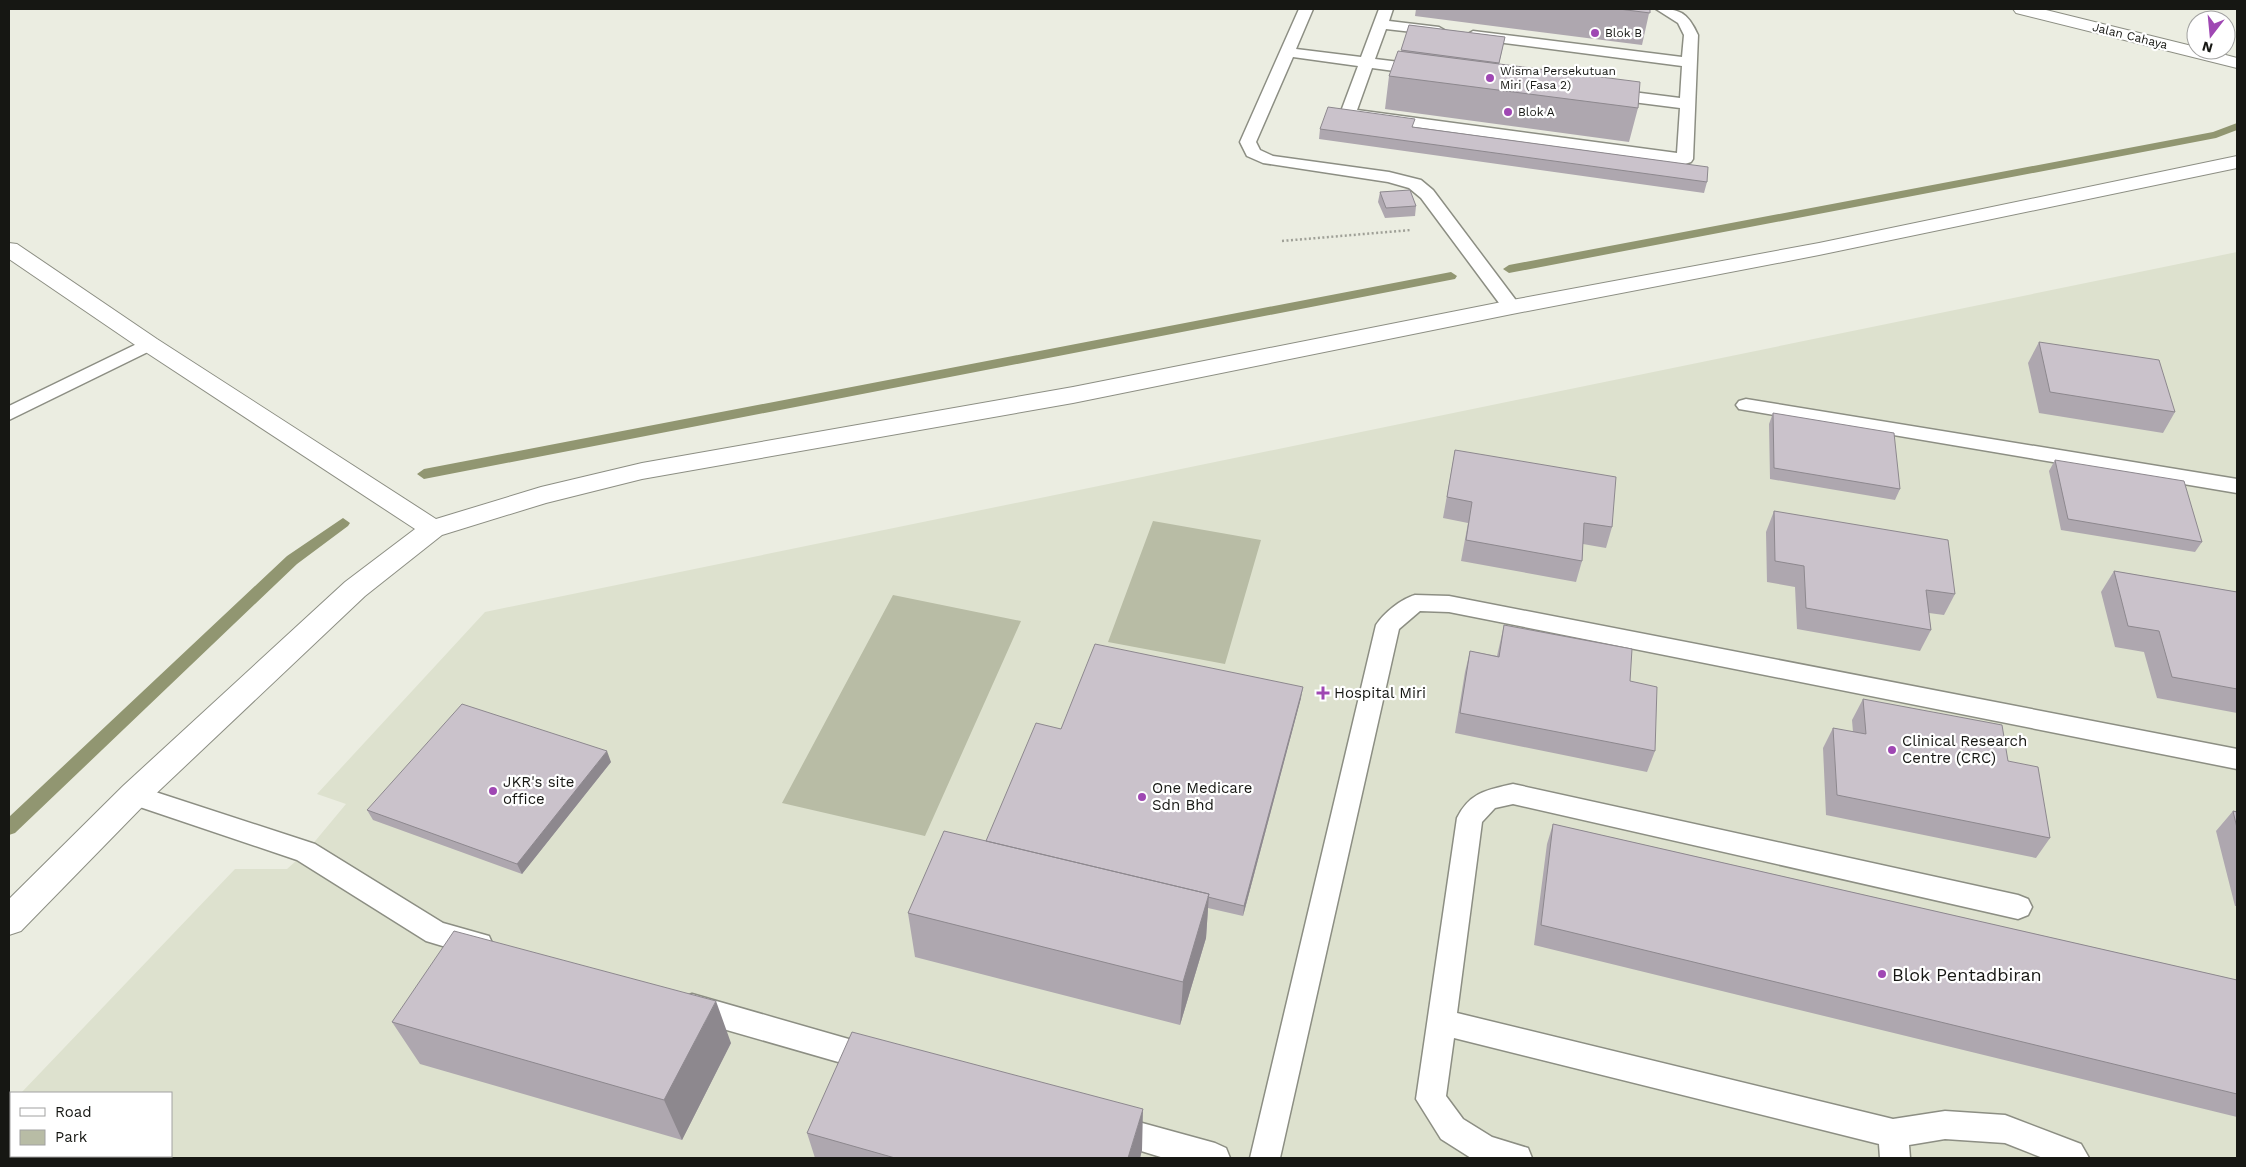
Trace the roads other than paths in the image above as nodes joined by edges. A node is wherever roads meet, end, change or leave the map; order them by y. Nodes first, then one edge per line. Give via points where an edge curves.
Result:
1 (1306, 9) edge
2 (1386, 9) edge
3 (1663, 9) edge
4 (2022, 9) edge
5 (1380, 24) junction
6 (1288, 52) junction
7 (1690, 62) junction
8 (1367, 63) junction
9 (2237, 63) edge
10 (1435, 71) edge
11 (1591, 91) edge
12 (1688, 104) junction
13 (2237, 162) edge
14 (9, 249) edge
15 (1512, 307) junction
16 (149, 344) junction
17 (1746, 405) dead end
18 (9, 414) edge
19 (2237, 486) edge
20 (433, 529) junction
21 (2237, 758) edge
22 (134, 795) junction
23 (2018, 907) dead end
24 (9, 921) edge
25 (502, 952) edge
26 (664, 999) edge
27 (1441, 1022) junction
28 (901, 1068) edge
29 (1091, 1122) edge
30 (1894, 1146) edge
31 (1215, 1158) edge
32 (1266, 1158) edge
33 (1517, 1158) edge
34 (2074, 1158) edge

1 - 6 lane
2 - 5 lane
3 - 7 lane via 1684,20 1691,34
4 - 9 street, Jalan Cahaya
5 - 7 lane
5 - 8 lane
6 - 8 lane
6 - 15 lane via 1248,142 1253,153 1269,160 1389,177 1414,184 1427,194
7 - 12 lane
8 - 10 lane
8 - 12 lane via 1348,114 1685,159
11 - 12 lane
13 - 15 street via 1819,249
14 - 16 street
15 - 20 street via 1073,395 642,471 541,496
16 - 18 lane
16 - 20 street
17 - 19 lane
20 - 22 street via 355,589
21 - 32 lane via 1449,604 1415,603 1388,625
22 - 24 street
22 - 25 lane via 306,852 436,933
23 - 27 lane via 1513,794 1487,800 1470,818
26 - 28 lane
27 - 30 lane
27 - 33 lane via 1431,1099 1452,1129 1486,1150
29 - 31 lane
30 - 34 lane via 1945,1126 2005,1130

